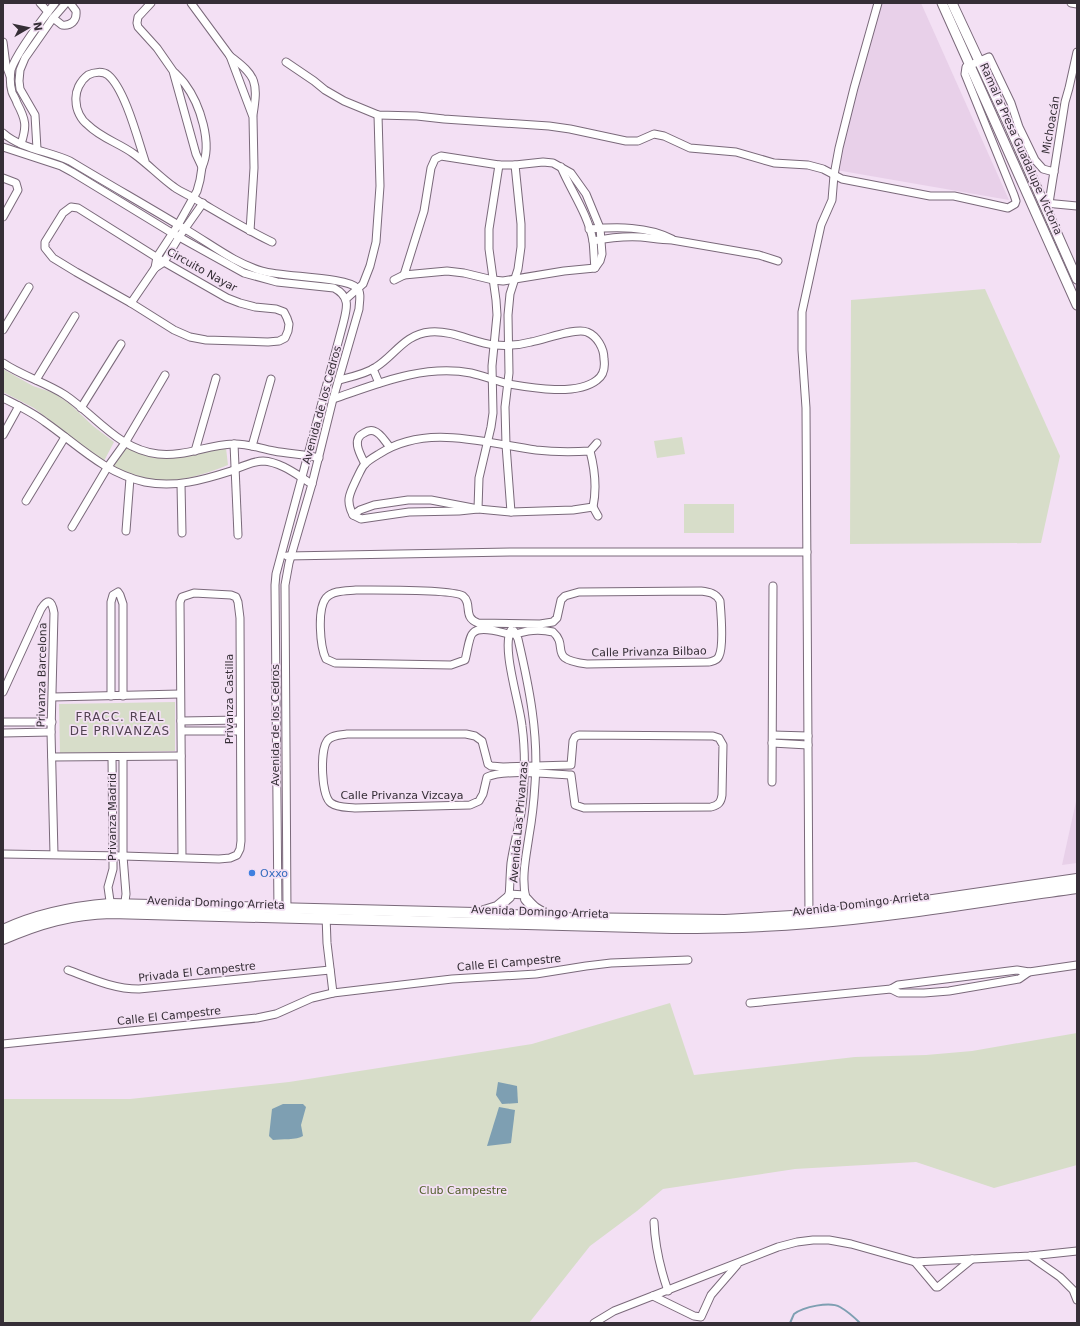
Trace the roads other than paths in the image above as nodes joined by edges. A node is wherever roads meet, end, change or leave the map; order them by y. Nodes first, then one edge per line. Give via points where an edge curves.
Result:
1 (40, 3) edge
2 (56, 3) edge
3 (66, 3) edge
4 (70, 3) edge
5 (151, 3) edge
6 (191, 3) edge
7 (878, 3) edge
8 (942, 3) edge
9 (952, 3) edge
10 (1071, 3) edge
11 (1077, 4) edge
12 (48, 12) junction
13 (53, 18) junction
14 (3, 42) edge
15 (1077, 52) edge
16 (230, 56) junction
17 (979, 60) junction
18 (286, 62) dead end
19 (970, 64) junction
20 (173, 71) junction
21 (10, 77) junction
22 (1077, 86) edge
23 (1073, 89) edge
24 (32, 109) junction
25 (23, 114) junction
26 (378, 116) junction
27 (253, 117) junction
28 (3, 133) edge
29 (21, 144) junction
30 (3, 147) edge
31 (33, 148) junction
32 (27, 155) junction
33 (144, 161) junction
34 (499, 165) junction
35 (515, 165) junction
36 (202, 167) junction
37 (561, 167) junction
38 (1054, 172) junction
39 (834, 175) junction
40 (3, 178) edge
41 (194, 198) junction
42 (203, 203) junction
43 (1046, 203) junction
44 (1077, 206) edge
45 (3, 217) edge
46 (178, 225) junction
47 (600, 228) junction
48 (185, 229) junction
49 (589, 229) junction
50 (250, 231) junction
51 (176, 235) junction
52 (602, 239) junction
53 (593, 240) junction
54 (672, 240) junction
55 (272, 242) dead end
56 (157, 257) junction
57 (778, 261) dead end
58 (164, 262) junction
59 (155, 268) junction
60 (594, 268) junction
61 (404, 275) junction
62 (1077, 279) edge
63 (394, 280) dead end
64 (493, 280) junction
65 (515, 280) junction
66 (29, 286) dead end
67 (358, 289) junction
68 (346, 299) junction
69 (131, 303) junction
70 (1077, 305) edge
71 (75, 316) dead end
72 (3, 330) edge
73 (121, 344) dead end
74 (494, 345) junction
75 (508, 345) junction
76 (3, 363) edge
77 (373, 369) junction
78 (165, 375) dead end
79 (216, 378) dead end
80 (493, 378) junction
81 (271, 379) dead end
82 (36, 380) junction
83 (339, 380) junction
84 (379, 383) junction
85 (508, 383) junction
86 (3, 398) edge
87 (333, 399) junction
88 (19, 406) junction
89 (81, 408) junction
90 (3, 435) edge
91 (65, 437) junction
92 (486, 442) junction
93 (125, 443) junction
94 (597, 443) dead end
95 (234, 444) junction
96 (506, 445) junction
97 (252, 446) junction
98 (390, 447) junction
99 (195, 451) junction
100 (275, 451) junction
101 (590, 451) junction
102 (308, 455) junction
103 (319, 458) junction
104 (271, 463) junction
105 (365, 464) junction
106 (107, 468) junction
107 (235, 469) junction
108 (130, 478) junction
109 (302, 478) junction
110 (181, 484) junction
111 (312, 484) junction
112 (26, 501) dead end
113 (593, 507) junction
114 (478, 509) junction
115 (511, 512) junction
116 (353, 515) junction
117 (598, 516) dead end
118 (72, 527) dead end
119 (126, 531) dead end
120 (182, 533) dead end
121 (238, 535) dead end
122 (807, 552) junction
123 (281, 556) junction
124 (291, 556) junction
125 (773, 586) dead end
126 (494, 623) junction
127 (525, 624) junction
128 (513, 632) junction
129 (3, 692) edge
130 (180, 694) junction
131 (111, 696) junction
132 (123, 696) junction
133 (53, 697) junction
134 (240, 720) junction
135 (182, 721) junction
136 (3, 722) edge
137 (52, 722) junction
138 (240, 730) junction
139 (182, 731) junction
140 (51, 732) junction
141 (3, 733) edge
142 (772, 735) junction
143 (808, 736) junction
144 (772, 744) junction
145 (808, 745) junction
146 (181, 756) junction
147 (52, 757) junction
148 (112, 757) junction
149 (123, 757) junction
150 (524, 770) junction
151 (536, 770) junction
152 (772, 782) dead end
153 (3, 854) edge
154 (54, 854) junction
155 (113, 855) junction
156 (123, 856) junction
157 (182, 857) junction
158 (111, 876) junction
159 (124, 876) junction
160 (1077, 879) edge
161 (1077, 888) edge
162 (509, 896) junction
163 (526, 897) junction
164 (111, 908) junction
165 (124, 908) junction
166 (282, 912) junction
167 (475, 913) junction
168 (871, 913) junction
169 (326, 914) junction
170 (565, 918) junction
171 (809, 919) junction
172 (519, 920) junction
173 (673, 924) junction
174 (3, 930) edge
175 (3, 939) edge
176 (688, 960) dead end
177 (1077, 965) edge
178 (68, 970) dead end
179 (330, 970) junction
180 (1029, 972) junction
181 (891, 989) junction
182 (333, 993) junction
183 (750, 1003) dead end
184 (3, 1044) edge
185 (654, 1222) dead end
186 (1077, 1251) edge
187 (1030, 1256) junction
188 (972, 1259) junction
189 (915, 1262) junction
190 (738, 1264) junction
191 (1075, 1288) edge
192 (668, 1291) junction
193 (653, 1296) junction
194 (1077, 1300) edge
195 (594, 1323) edge

1 - 12 street
2 - 12 street
3 - 13 street
4 - 13 street via 76,11 75,21 62,26
5 - 20 street via 138,18 138,27
6 - 16 street
7 - 39 street via 854,88
8 - 19 main road, Ramal a Presa Guadalupe Victoria
9 - 17 main road, Ramal a Presa Guadalupe Victoria
10 - 11 street
12 - 21 street via 18,56
13 - 24 street via 24,58 20,70 20,89
14 - 21 street
15 - 23 street, Michoacán
16 - 27 street
16 - 27 street via 244,66 253,78 256,94
17 - 19 street
17 - 38 street via 989,57 1011,103 1018,127 1035,160 1043,169
17 - 43 main road, Ramal a Presa Guadalupe Victoria
18 - 26 street via 325,90
19 - 39 street via 966,67 965,74 1014,195 1016,201 1013,206 1004,208 954,196 930,196 842,179
19 - 70 main road, Ramal a Presa Guadalupe Victoria
20 - 36 street
20 - 36 street via 185,84 199,110 206,152
21 - 25 street via 12,92
22 - 23 street
23 - 38 street, Michoacán via 1065,102
24 - 25 street
24 - 31 street via 36,120
25 - 29 street via 25,131
26 - 39 street via 417,116 549,126 626,141 638,141 654,134 690,148 736,152 774,163 808,165
26 - 67 street via 380,186 377,231 368,273
27 - 50 street via 254,168
28 - 29 street
29 - 31 street
30 - 32 street
31 - 32 street
31 - 46 street via 70,161
32 - 51 street via 62,166
33 - 33 street via 138,138 114,82 107,74 92,73 82,81 76,92 79,115 99,134
33 - 41 street via 174,187
34 - 35 street
34 - 61 street via 446,156 435,159 431,168 424,211
34 - 64 street via 489,229
35 - 37 street via 543,162
35 - 65 street via 521,247
36 - 41 street
37 - 47 street via 571,172 586,194
37 - 49 street
38 - 43 street, Michoacán
39 - 122 street via 832,200 821,225 802,312 806,401
40 - 45 street via 16,183 18,190
41 - 42 street
41 - 46 street
42 - 48 street
42 - 50 street
43 - 44 street
43 - 62 main road, Ramal a Presa Guadalupe Victoria
46 - 48 street
46 - 51 street
47 - 49 street
47 - 52 street
47 - 54 street via 639,229 661,234
48 - 51 street
48 - 67 street via 234,260 254,268 286,275 341,281
49 - 53 street
50 - 55 street
51 - 56 street
51 - 58 street
51 - 68 street via 244,274 277,282 334,288 342,292
52 - 53 street
52 - 54 street via 626,237
52 - 60 street via 602,254
53 - 60 street
54 - 57 street
56 - 58 street, Circuito Nayar
56 - 59 street
56 - 69 street, Circuito Nayar via 75,207 63,213 45,242 45,248 53,258
58 - 59 street
58 - 69 street, Circuito Nayar via 227,298 255,307 284,312 289,324 285,338 268,342 190,337
59 - 69 street
60 - 65 street
61 - 63 street
61 - 64 street via 447,271
64 - 65 street
64 - 74 street via 497,315
65 - 75 street via 510,294
66 - 72 street
67 - 68 street
67 - 83 street, Avenida de los Cedros via 359,309
68 - 102 street, Avenida de los Cedros via 343,324
71 - 82 street
73 - 89 street
74 - 75 street
74 - 77 street via 461,336 430,332 410,338
74 - 80 street
75 - 85 street
75 - 85 street via 586,331 595,337 602,348 604,368 600,378 586,387 547,389
76 - 82 street
77 - 83 street
77 - 84 street
78 - 93 street
79 - 99 street
80 - 84 street via 446,370 421,372
80 - 85 street
80 - 92 street via 493,413
81 - 97 street
82 - 89 street via 65,395
83 - 87 street, Avenida de los Cedros
84 - 87 street
85 - 96 street via 505,407
86 - 88 street
87 - 103 street, Avenida de los Cedros
88 - 90 street
88 - 91 street via 45,421
89 - 93 street
91 - 106 street
91 - 112 street
92 - 96 street
92 - 98 street via 440,437 419,439
92 - 114 street via 479,478
93 - 99 street via 156,454
93 - 106 street
94 - 101 street
95 - 97 street
95 - 99 street
95 - 107 street
96 - 101 street via 560,452
96 - 115 street
97 - 100 street
98 - 105 street
98 - 105 street via 374,431 360,435 357,442 358,452
100 - 102 street
100 - 104 street
101 - 113 street via 595,484
102 - 103 street
102 - 109 street, Avenida de los Cedros
103 - 111 street, Avenida de los Cedros
104 - 107 street via 262,461
104 - 109 street
105 - 116 street via 350,493 348,502
106 - 108 street
106 - 118 street
107 - 110 street
107 - 121 street
108 - 110 street
108 - 119 street
109 - 111 street
109 - 123 street, Avenida de los Cedros
110 - 120 street
111 - 124 street, Avenida de los Cedros
113 - 115 street
113 - 117 street
114 - 115 street
114 - 116 street via 409,512 361,518
114 - 116 street via 431,500 408,500 374,505
122 - 124 street via 512,552
122 - 143 street
123 - 124 street
123 - 166 street, Avenida de los Cedros via 275,585
124 - 166 street, Avenida de los Cedros via 285,585
125 - 142 street
126 - 127 street
126 - 128 street via 506,625
126 - 128 street via 473,621 466,599 457,593 340,591 333,593 323,605 323,652 326,659 335,663 451,665 465,660 470,636 476,630
127 - 128 street
127 - 128 street, Calle Privanza Bilbao via 552,622 557,618 561,600 565,596 579,592 701,591 714,594 720,601 722,647 720,656 709,662 587,664 564,658 553,632
128 - 150 street, Avenida Las Privanzas via 507,647 520,709
128 - 151 street, Avenida Las Privanzas via 520,644 530,700
129 - 133 street, Privanza Barcelona via 41,609 44,604 50,602 54,613
130 - 132 street
130 - 134 street, Privanza Castilla via 182,597 194,593 236,597 240,618
130 - 135 street, Privanza Castilla
131 - 132 street
131 - 132 street via 111,602 113,595 118,592 122,604
131 - 133 street
133 - 137 street, Privanza Barcelona
134 - 135 street
134 - 138 street, Privanza Castilla
135 - 139 street, Privanza Castilla
136 - 137 street
137 - 140 street, Privanza Barcelona
138 - 139 street
138 - 157 street, Privanza Castilla via 240,849 237,855 230,858
139 - 146 street, Privanza Castilla
140 - 141 street
140 - 147 street, Privanza Barcelona
142 - 143 street
142 - 144 street
143 - 145 street
144 - 145 street
144 - 152 street
145 - 171 street
146 - 149 street
146 - 157 street, Privanza Castilla
147 - 148 street
147 - 154 street, Privanza Barcelona
148 - 149 street
148 - 155 street, Privanza Madrid
149 - 156 street, Privanza Madrid
150 - 150 street, Calle Privanza Vizcaya via 491,766 486,760 482,741 466,734 336,735 328,740 323,756 325,794 327,800 337,807 470,805 479,801 487,777
150 - 151 street
150 - 162 street, Avenida Las Privanzas
151 - 151 street via 571,775 574,802 579,807 711,807 721,801 723,745 719,738 713,736 579,735 573,741 572,765
151 - 163 street, Avenida Las Privanzas via 524,869
153 - 154 street, Privanza Castilla
154 - 155 street, Privanza Castilla
155 - 156 street, Privanza Castilla
155 - 158 street, Privanza Madrid
156 - 157 street, Privanza Castilla
156 - 159 street, Privanza Madrid
158 - 159 street
158 - 164 street, Privanza Madrid via 108,887
159 - 165 street, Privanza Madrid
160 - 168 main road, Avenida Domingo Arrieta
161 - 168 main road, Avenida Domingo Arrieta
162 - 163 street
162 - 167 main road via 497,907
162 - 172 main road
163 - 170 main road via 539,912
163 - 172 main road
164 - 165 main road, Avenida Domingo Arrieta
164 - 174 main road, Avenida Domingo Arrieta via 62,910
164 - 175 main road, Avenida Domingo Arrieta via 59,918
165 - 166 main road, Avenida Domingo Arrieta
166 - 169 main road, Avenida Domingo Arrieta
167 - 169 main road, Avenida Domingo Arrieta
167 - 172 main road, Avenida Domingo Arrieta
168 - 171 main road, Avenida Domingo Arrieta
169 - 172 main road, Avenida Domingo Arrieta
169 - 179 street
170 - 172 main road, Avenida Domingo Arrieta
170 - 173 main road, Avenida Domingo Arrieta
171 - 173 main road, Avenida Domingo Arrieta via 752,919
172 - 173 main road, Avenida Domingo Arrieta
176 - 182 street, Calle El Campestre via 611,963 536,974 452,979
177 - 180 street
178 - 179 street, Privada El Campestre via 115,987 139,989
179 - 182 street
180 - 181 street via 1017,970 898,985
180 - 181 street via 1019,979 949,991 899,993
181 - 183 street
182 - 184 street, Calle El Campestre via 312,998 276,1014 257,1018
185 - 192 street via 660,1267
186 - 187 street
187 - 188 street
187 - 191 street
188 - 189 street
188 - 189 street via 938,1287
189 - 190 street via 851,1244 813,1240 778,1247
190 - 192 street
190 - 193 street via 711,1295 701,1317
191 - 194 street
192 - 193 street
193 - 195 street via 614,1311

